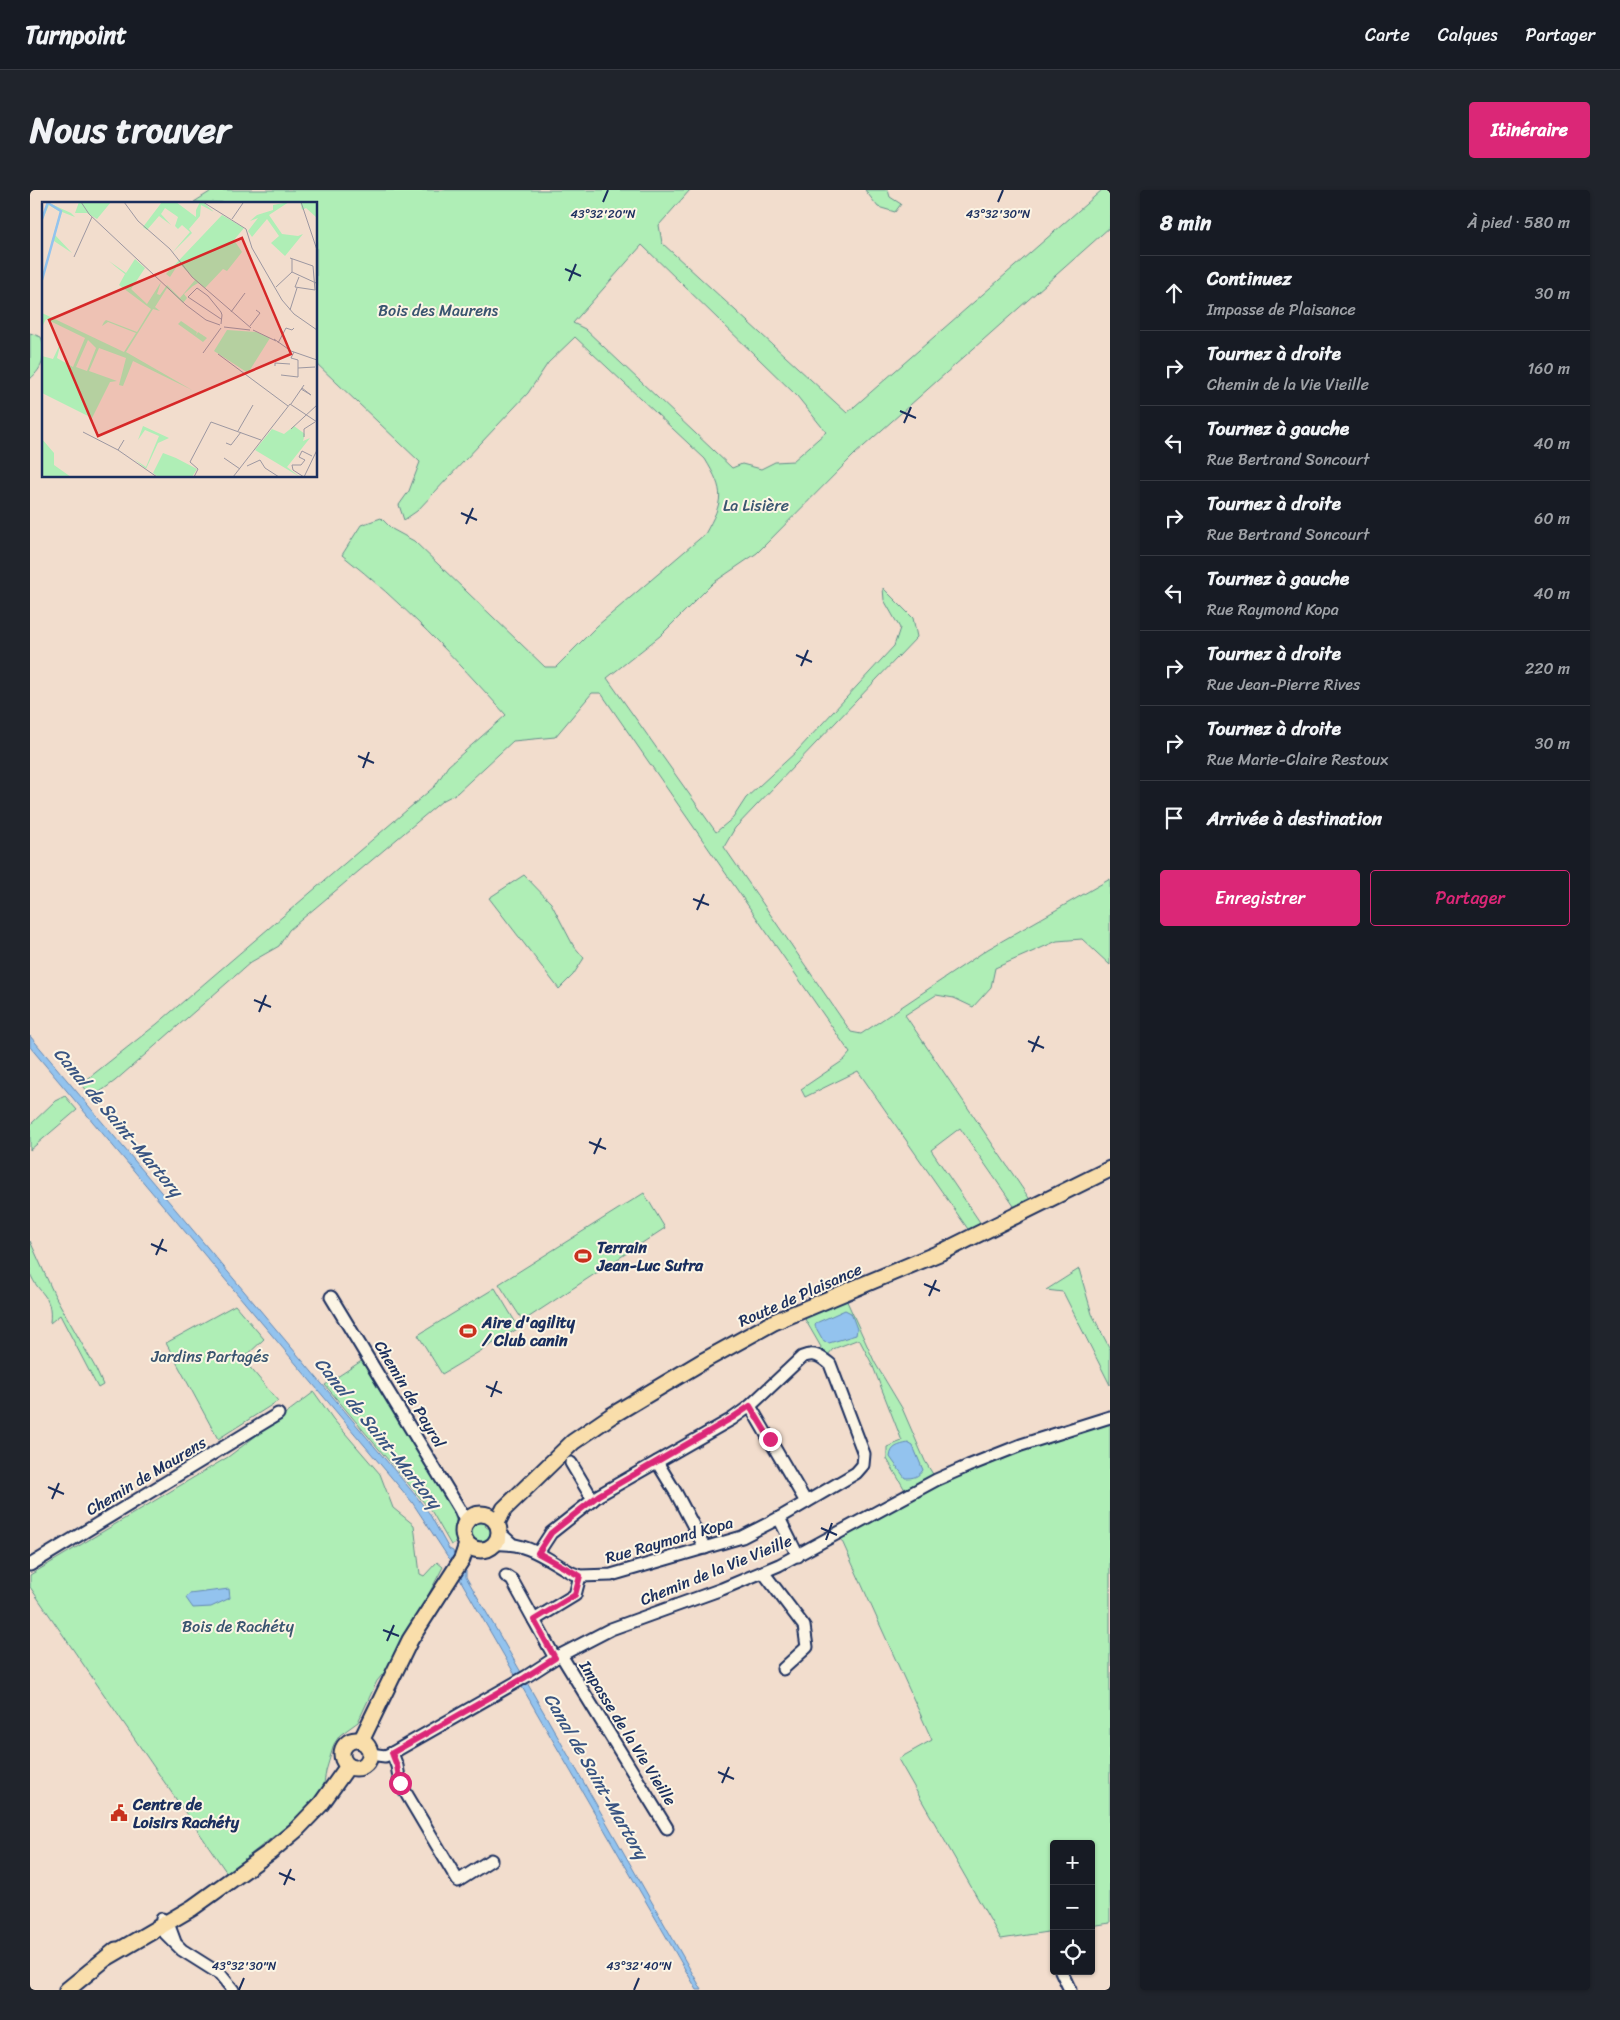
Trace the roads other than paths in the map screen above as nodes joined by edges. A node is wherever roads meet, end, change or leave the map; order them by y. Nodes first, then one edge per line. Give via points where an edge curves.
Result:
1 (1110, 1169) edge
2 (331, 1297) dead end
3 (750, 1406) junction
4 (278, 1414) dead end
5 (1110, 1416) edge
6 (656, 1462) junction
7 (571, 1463) dead end
8 (593, 1500) junction
9 (806, 1502) junction
10 (779, 1518) junction
11 (486, 1526) junction
12 (471, 1547) junction
13 (705, 1548) junction
14 (538, 1553) junction
15 (798, 1556) junction
16 (30, 1565) edge
17 (763, 1572) junction
18 (506, 1576) dead end
19 (580, 1576) junction
20 (534, 1620) junction
21 (558, 1656) junction
22 (783, 1669) dead end
23 (360, 1741) junction
24 (392, 1753) junction
25 (370, 1754) junction
26 (348, 1766) junction
27 (668, 1828) dead end
28 (491, 1860) dead end
29 (164, 1923) junction
30 (1063, 1975) edge
31 (67, 1990) edge
32 (232, 1990) edge
33 (1070, 1990) edge

1 - 11 main road, Route de Plaisance via 944,1252 793,1313 752,1334 588,1431 558,1455
2 - 11 street, Chemin de Payrol
3 - 6 street
3 - 9 street
3 - 9 street, Rue Raymond Kopa via 802,1358 810,1354 820,1356 830,1364 864,1454 863,1465 856,1473
4 - 16 street, Chemin de Maurens
5 - 15 street, Chemin de la Vie Vieille via 1021,1444 936,1480
6 - 8 street
6 - 13 street
7 - 8 street
8 - 14 street via 551,1533
9 - 10 street, Rue Raymond Kopa
10 - 13 street, Rue Raymond Kopa via 742,1536
10 - 15 street
11 - 12 main road via 463,1534
11 - 12 main road via 489,1549 483,1551
11 - 14 street
12 - 23 main road via 410,1640
13 - 19 street, Rue Raymond Kopa via 611,1575
14 - 19 street
15 - 17 street, Chemin de la Vie Vieille
17 - 21 street, Chemin de la Vie Vieille via 611,1629
17 - 22 street via 804,1626 807,1647
18 - 20 street, Impasse de la Vie Vieille via 512,1580
19 - 20 street via 575,1595
20 - 21 street, Impasse de la Vie Vieille
21 - 24 street, Chemin de la Vie Vieille
21 - 27 street, Impasse de la Vie Vieille
23 - 25 main road
23 - 26 main road via 352,1741 342,1750
24 - 25 street, Chemin de la Vie Vieille via 385,1756
24 - 28 street via 400,1783 458,1880
25 - 26 main road via 364,1765
26 - 29 main road via 321,1804 296,1830 251,1867 192,1908
29 - 31 main road via 108,1957
29 - 32 street via 163,1931 182,1950 220,1974
30 - 33 street

